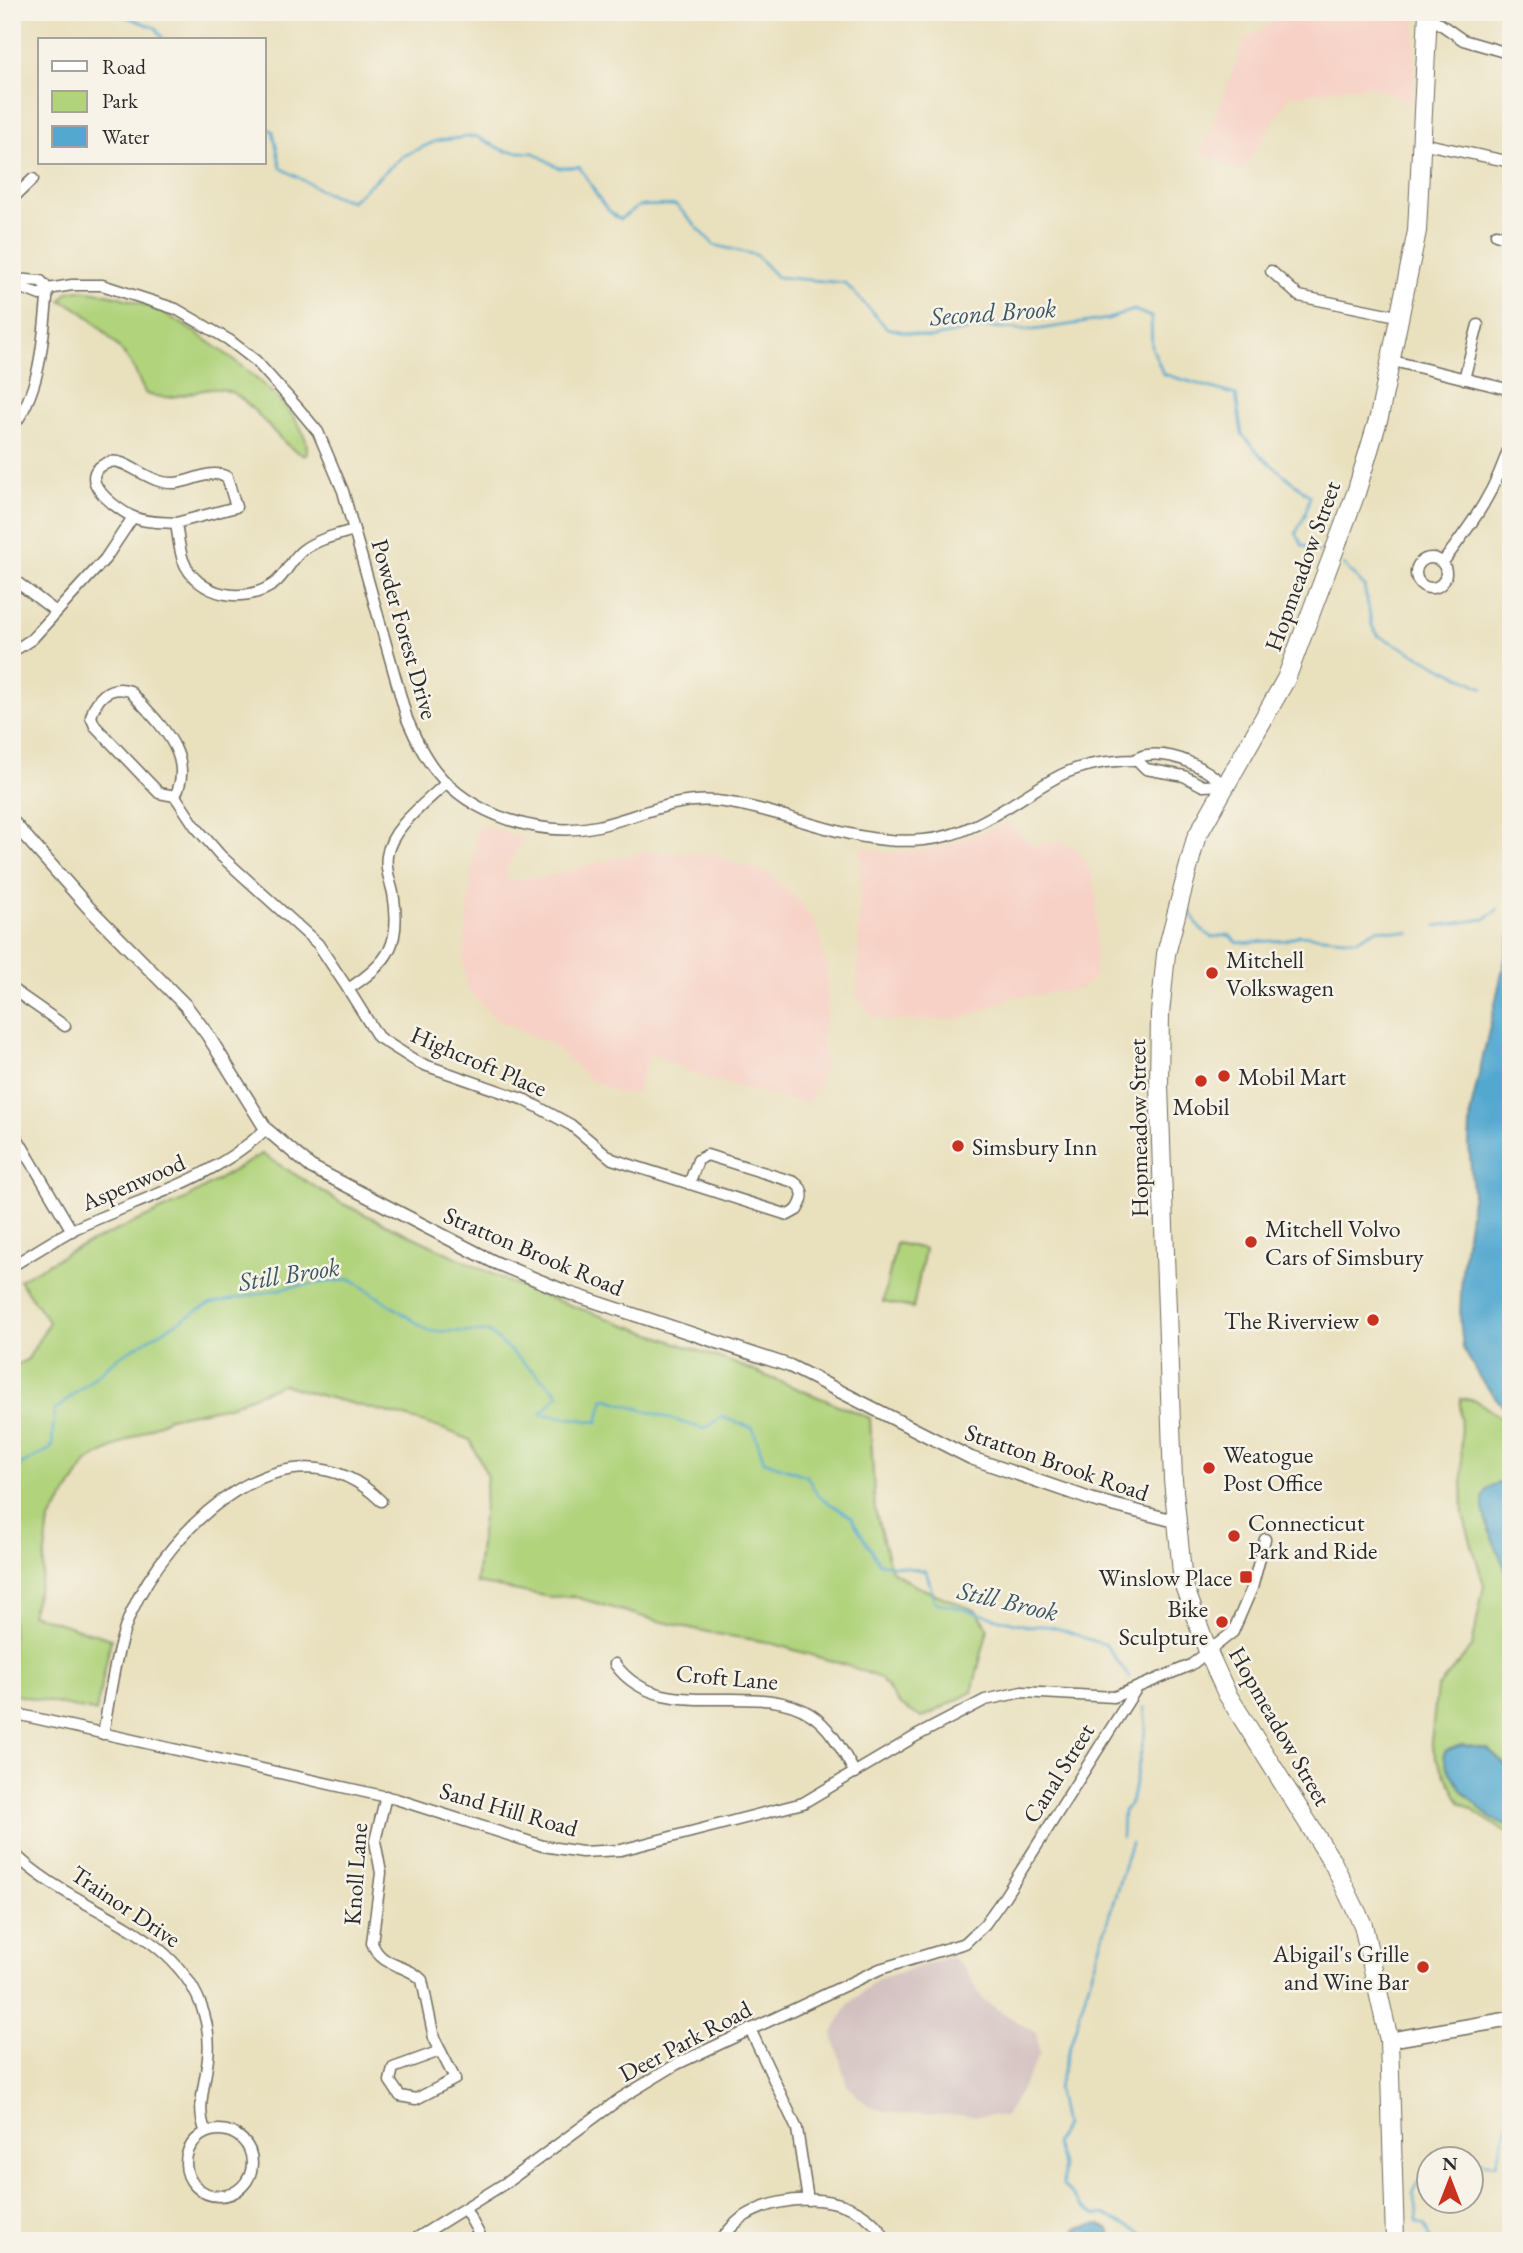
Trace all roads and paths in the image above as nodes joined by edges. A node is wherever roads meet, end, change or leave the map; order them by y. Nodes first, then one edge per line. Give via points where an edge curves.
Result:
1 (1425, 13) edge
2 (1511, 54) edge
3 (1421, 143) junction
4 (1511, 162) edge
5 (33, 179) dead end
6 (12, 200) edge
7 (1496, 234) dead end
8 (1511, 239) edge
9 (1271, 271) dead end
10 (12, 279) edge
11 (48, 289) junction
12 (12, 290) edge
13 (1402, 317) junction
14 (1478, 325) dead end
15 (1393, 361) junction
16 (1464, 379) junction
17 (1511, 390) edge
18 (12, 428) edge
19 (1511, 441) edge
20 (133, 517) junction
21 (176, 523) junction
22 (354, 530) junction
23 (1443, 562) dead end
24 (12, 585) edge
25 (55, 611) junction
26 (12, 647) edge
27 (1137, 760) junction
28 (447, 782) junction
29 (1224, 785) junction
30 (175, 796) junction
31 (12, 821) edge
32 (12, 989) edge
33 (348, 989) junction
34 (65, 1026) dead end
35 (12, 1129) edge
36 (266, 1129) junction
37 (689, 1184) junction
38 (72, 1231) junction
39 (12, 1266) edge
40 (381, 1502) dead end
41 (1175, 1521) junction
42 (1265, 1539) dead end
43 (1209, 1654) junction
44 (615, 1664) dead end
45 (1136, 1689) junction
46 (12, 1713) edge
47 (103, 1734) junction
48 (855, 1773) junction
49 (386, 1796) junction
50 (12, 1851) edge
51 (965, 1943) joint
52 (1511, 2019) edge
53 (750, 2029) junction
54 (1389, 2040) junction
55 (440, 2051) junction
56 (206, 2132) junction
57 (808, 2200) junction
58 (465, 2209) junction
59 (412, 2241) edge
60 (483, 2241) edge
61 (720, 2241) edge
62 (886, 2241) edge
63 (1395, 2241) edge

1 - 2 street via 1463,40
1 - 3 highway, Hopmeadow Street
3 - 4 street
3 - 13 highway, Hopmeadow Street via 1417,231
5 - 6 street
7 - 8 street
9 - 13 street via 1298,296
10 - 11 street via 41,281
11 - 12 street, Powder Forest Drive via 40,295
11 - 18 street via 39,369 29,400
11 - 22 street, Powder Forest Drive via 86,284 121,289 176,309 256,361 318,432
13 - 15 highway, Hopmeadow Street
14 - 16 street
15 - 16 street
15 - 29 highway, Hopmeadow Street via 1366,463 1297,654 1278,696
16 - 17 street
19 - 23 street via 1484,508
20 - 21 street
20 - 21 street via 97,491 97,471 108,462 125,464 160,484 216,473 228,477 236,507
20 - 25 street via 105,559
21 - 22 street via 189,572 212,590 236,596 262,591 277,582 302,551
22 - 28 street, Powder Forest Drive via 407,719 418,744
24 - 25 street via 18,583
25 - 26 street via 26,645
27 - 28 street, Powder Forest Drive via 1113,760 1071,772 969,829 925,840 874,841 713,801 670,805 596,827 537,827 493,815
27 - 29 street, Powder Forest Drive via 1146,769 1184,776 1203,786
27 - 29 street, Powder Forest Drive via 1145,754 1178,759 1208,770
28 - 33 street via 392,840 387,876 397,922 394,944 377,971
29 - 41 highway, Hopmeadow Street via 1189,860 1166,954 1160,1014
30 - 30 street, Highcroft Place via 159,793 95,726 93,708 110,690 130,691 174,740 181,768 181,785
30 - 33 street, Highcroft Place via 228,863 318,944
31 - 36 street, Stratton Brook Road via 88,907 185,1005
32 - 34 street
33 - 37 street, Highcroft Place via 378,1037 397,1051 525,1100 570,1125 612,1159
35 - 38 street
36 - 38 street, Aspenwood via 212,1170
36 - 41 street, Stratton Brook Road via 311,1167 494,1262 569,1293 790,1366 941,1444 1007,1472
37 - 37 street, Highcroft Place via 788,1215 797,1210 803,1194 793,1182 707,1155 698,1160
38 - 39 street, Aspenwood
40 - 47 street via 366,1486 346,1476 288,1471 247,1483 201,1516 155,1571 129,1617
41 - 43 highway, Hopmeadow Street via 1183,1583
42 - 43 street via 1240,1620
43 - 45 street
43 - 54 highway, Hopmeadow Street via 1227,1694 1333,1863 1363,1925
44 - 48 street, Croft Lane via 626,1680 670,1695 778,1702 807,1712 826,1727
45 - 48 street, Sand Hill Road via 1114,1698 1022,1692 985,1700
45 - 51 street, Canal Street via 1000,1904
46 - 47 street, Sand Hill Road
47 - 49 street, Sand Hill Road
48 - 49 street, Sand Hill Road via 803,1803 621,1850 543,1846
49 - 55 street, Knoll Lane via 375,1841 381,1873 372,1943 387,1963 422,1980 429,2022
50 - 56 street, Trainor Drive via 30,1868 141,1937 181,1969 191,1983 208,2040 201,2113
51 - 53 street, Deer Park Road via 880,1969
52 - 54 main road
53 - 57 street via 797,2129
53 - 58 street, Deer Park Road via 677,2063 621,2098
54 - 63 highway, Hopmeadow Street
55 - 55 street, Knoll Lane via 455,2079 416,2099 400,2096 390,2081 393,2068
56 - 56 street via 232,2132 250,2152 248,2178 234,2192 214,2196 195,2186 189,2177 186,2156
57 - 61 street via 758,2210 743,2217
57 - 62 street via 859,2210 870,2217
58 - 59 street, Deer Park Road
58 - 60 street

